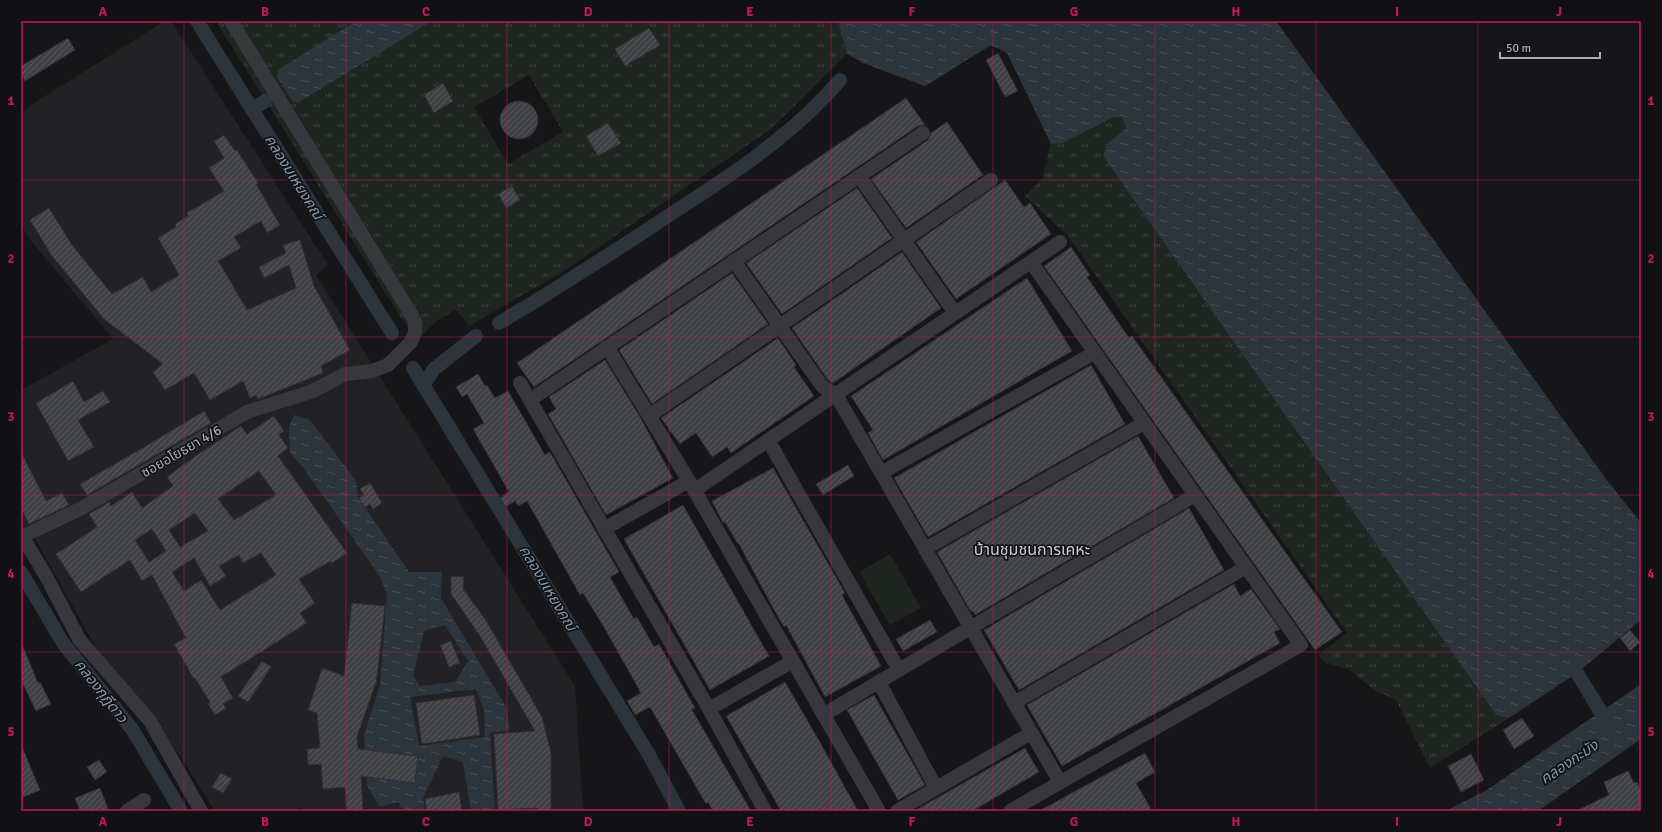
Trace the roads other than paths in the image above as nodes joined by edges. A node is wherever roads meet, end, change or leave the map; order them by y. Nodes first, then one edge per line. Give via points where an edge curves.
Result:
1 (231, 21) edge
2 (923, 132) dead end
3 (859, 176) junction
4 (991, 180) dead end
5 (904, 240) junction
6 (1060, 242) dead end
7 (734, 261) junction
8 (1031, 262) junction
9 (955, 313) junction
10 (780, 326) junction
11 (607, 347) junction
12 (1094, 353) junction
13 (520, 383) dead end
14 (836, 395) junction
15 (530, 400) junction
16 (649, 416) junction
17 (1144, 423) junction
18 (768, 440) junction
19 (881, 473) junction
20 (692, 486) junction
21 (1195, 495) junction
22 (604, 529) junction
23 (22, 537) edge
24 (925, 549) junction
25 (1246, 567) junction
26 (970, 628) junction
27 (793, 661) junction
28 (899, 670) junction
29 (879, 682) junction
30 (1014, 703) junction
31 (709, 709) junction
32 (823, 715) junction
33 (1031, 733) junction
34 (1060, 782) junction
35 (936, 788) junction
36 (144, 800) dead end
37 (127, 811) edge
38 (201, 811) edge
39 (765, 811) edge
40 (879, 811) edge
41 (897, 811) edge
42 (1010, 811) edge

1 - 23 street, ซอยอโยธยา 4/6 via 335,187 415,322 411,342 388,365 372,371 345,374 313,391 247,412 82,508
2 - 3 street
3 - 5 street
3 - 7 street
4 - 5 street
5 - 9 street
5 - 10 street
6 - 8 street
7 - 10 street
7 - 11 street
8 - 9 street
8 - 12 street
9 - 14 street
10 - 14 street via 822,386
10 - 16 street
11 - 15 street
11 - 16 street
12 - 17 street
12 - 19 street
13 - 15 street
14 - 18 street
14 - 19 street
15 - 22 street
16 - 20 street
17 - 21 street
17 - 24 street
18 - 20 street
18 - 28 street
19 - 24 street
20 - 22 street
20 - 27 street
21 - 25 street
21 - 26 street
22 - 31 street
23 - 38 street via 79,639 150,721
24 - 26 street
25 - 30 street
25 - 34 street via 1301,645
26 - 28 street
26 - 30 street
27 - 31 street
27 - 32 street
28 - 29 street
29 - 32 street
29 - 35 street
30 - 33 street
31 - 39 street
32 - 40 street
33 - 34 street
33 - 35 street
34 - 42 street
35 - 41 street
36 - 37 street

